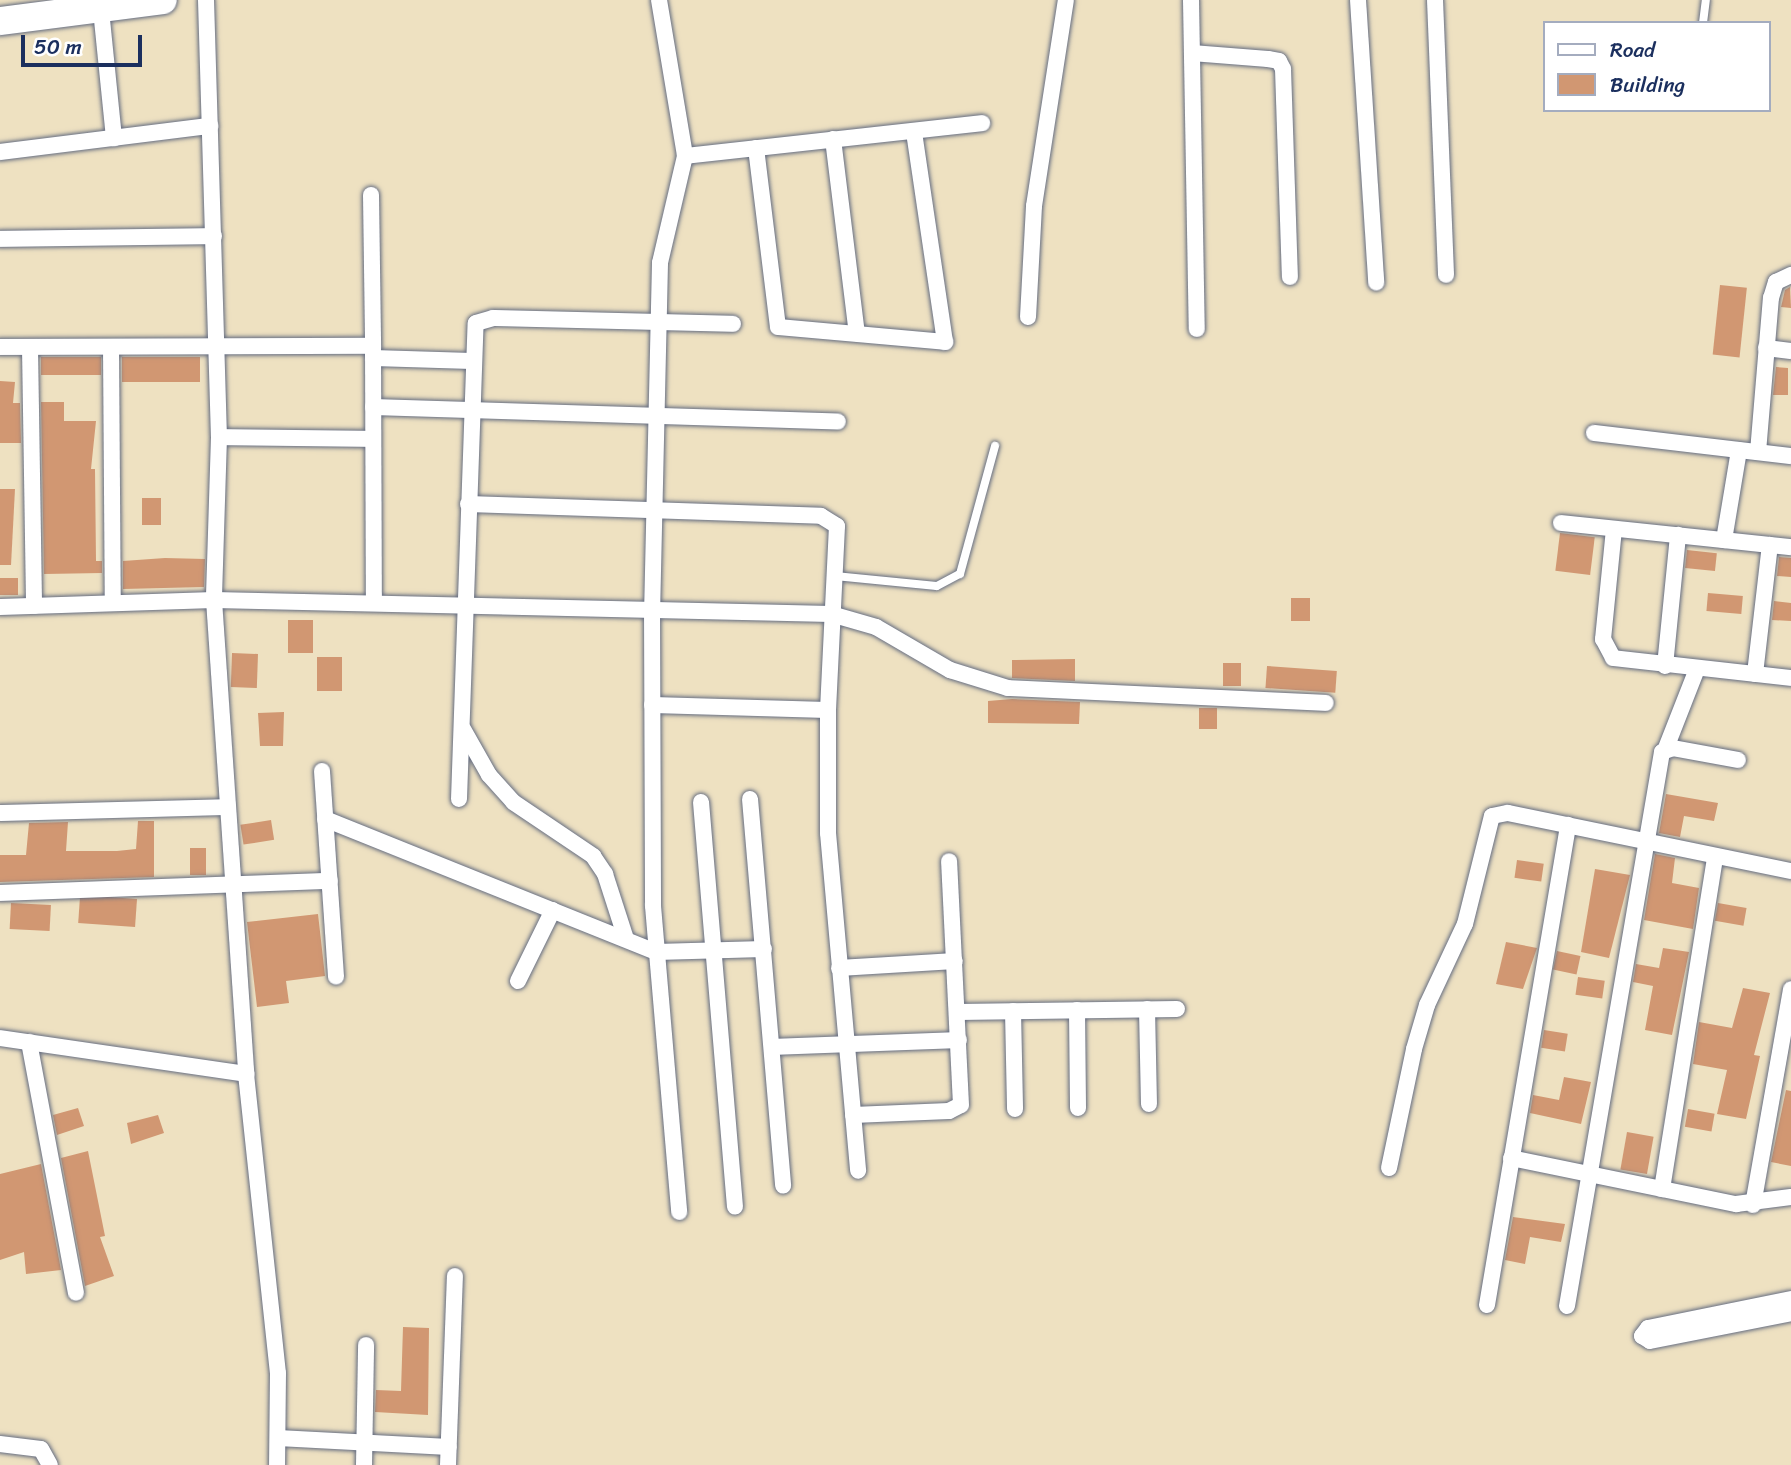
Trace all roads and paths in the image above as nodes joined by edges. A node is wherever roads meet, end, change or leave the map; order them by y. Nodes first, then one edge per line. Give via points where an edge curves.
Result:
1 (163, 0) edge
2 (206, 0) edge
3 (659, 0) edge
4 (1066, 0) edge
5 (1191, 0) edge
6 (1358, 0) edge
7 (1435, 0) edge
8 (1706, 0) edge
9 (101, 10) junction
10 (1703, 21) edge
11 (0, 22) edge
12 (1192, 53) junction
13 (982, 123) dead end
14 (210, 126) junction
15 (914, 131) junction
16 (114, 138) junction
17 (833, 139) junction
18 (756, 148) junction
19 (0, 152) edge
20 (685, 156) junction
21 (371, 195) dead end
22 (214, 236) junction
23 (0, 239) edge
24 (1447, 275) dead end
25 (1791, 275) edge
26 (1290, 277) dead end
27 (1376, 282) dead end
28 (1028, 317) dead end
29 (658, 322) junction
30 (733, 324) dead end
31 (1197, 329) dead end
32 (857, 334) junction
33 (111, 346) junction
34 (218, 346) junction
35 (0, 347) edge
36 (30, 347) junction
37 (1766, 348) junction
38 (1791, 351) edge
39 (373, 352) junction
40 (472, 361) junction
41 (373, 407) junction
42 (471, 410) junction
43 (656, 416) junction
44 (838, 422) dead end
45 (1594, 433) dead end
46 (219, 436) junction
47 (373, 439) junction
48 (995, 446) dead end
49 (1739, 450) junction
50 (1758, 452) junction
51 (1791, 456) edge
52 (468, 504) junction
53 (654, 510) junction
54 (1561, 523) dead end
55 (1614, 529) junction
56 (1678, 535) junction
57 (1724, 540) junction
58 (1770, 545) junction
59 (1791, 547) edge
60 (835, 576) junction
61 (214, 600) junction
62 (374, 602) junction
63 (113, 603) junction
64 (465, 603) junction
65 (34, 606) junction
66 (0, 607) edge
67 (652, 608) junction
68 (831, 614) junction
69 (1665, 666) junction
70 (1697, 669) junction
71 (1755, 674) junction
72 (1791, 678) edge
73 (1326, 703) dead end
74 (652, 705) junction
75 (828, 710) junction
76 (462, 727) junction
77 (1666, 748) junction
78 (1738, 761) dead end
79 (321, 771) dead end
80 (460, 799) dead end
81 (750, 799) dead end
82 (701, 802) dead end
83 (226, 807) junction
84 (0, 813) edge
85 (325, 819) junction
86 (1568, 825) junction
87 (1647, 839) junction
88 (1715, 856) junction
89 (949, 862) dead end
90 (1791, 870) edge
91 (330, 881) junction
92 (232, 886) junction
93 (0, 893) edge
94 (553, 910) junction
95 (625, 939) junction
96 (764, 949) junction
97 (713, 950) junction
98 (656, 952) junction
99 (955, 961) junction
100 (839, 968) junction
101 (336, 977) dead end
102 (518, 981) dead end
103 (1791, 989) edge
104 (1147, 1009) junction
105 (1177, 1009) dead end
106 (1077, 1010) junction
107 (1013, 1011) junction
108 (958, 1012) junction
109 (0, 1038) edge
110 (959, 1040) junction
111 (29, 1042) junction
112 (846, 1044) junction
113 (772, 1047) junction
114 (246, 1074) junction
115 (1149, 1104) dead end
116 (1078, 1108) dead end
117 (1015, 1109) dead end
118 (853, 1115) junction
119 (1511, 1158) junction
120 (1389, 1168) dead end
121 (858, 1171) dead end
122 (1590, 1174) junction
123 (783, 1186) dead end
124 (1662, 1189) junction
125 (1791, 1197) edge
126 (1753, 1205) junction
127 (735, 1207) dead end
128 (679, 1212) dead end
129 (455, 1276) dead end
130 (76, 1293) dead end
131 (1791, 1299) edge
132 (1487, 1305) dead end
133 (1567, 1306) dead end
134 (1791, 1313) edge
135 (366, 1345) dead end
136 (278, 1438) junction
137 (364, 1442) junction
138 (0, 1444) edge
139 (449, 1447) junction
140 (50, 1465) edge
141 (277, 1465) edge
142 (363, 1465) edge
143 (448, 1465) edge

1 - 9 highway
2 - 14 street
3 - 20 street
4 - 28 street via 1034,206
5 - 12 street
6 - 27 street
7 - 24 street
8 - 10 lane
9 - 11 highway
9 - 16 street
12 - 26 street via 1268,59 1279,61 1283,69
12 - 31 street
13 - 15 street
14 - 16 street
14 - 22 street
15 - 17 street
15 - 32 street via 945,342
16 - 19 street
17 - 18 street
17 - 32 street
18 - 20 street
18 - 32 street via 778,327
20 - 29 street via 660,263
21 - 39 street
22 - 23 street
22 - 34 street
25 - 37 street via 1776,282
29 - 30 street
29 - 40 street via 482,320 473,334
29 - 43 street
33 - 34 street
33 - 36 street
33 - 63 street
34 - 39 street
34 - 46 street
35 - 36 street
36 - 65 street
37 - 38 street
37 - 50 street
39 - 40 street
39 - 41 street
40 - 42 street
41 - 42 street
41 - 47 street
42 - 43 street
42 - 52 street
43 - 44 street
43 - 53 street
45 - 49 street
46 - 47 street
46 - 61 street
47 - 62 street
48 - 60 lane via 960,574 937,586
49 - 50 street
49 - 57 street
50 - 51 street
52 - 53 street
52 - 64 street
53 - 60 street via 831,519 838,536
53 - 67 street
54 - 55 street
55 - 56 street
55 - 69 street via 1606,650 1622,662
56 - 57 street
56 - 69 street
57 - 58 street
58 - 59 street
58 - 71 street
60 - 68 street
61 - 62 street
61 - 63 street
61 - 83 street
62 - 64 street
63 - 65 street
64 - 67 street
64 - 76 street
65 - 66 street
67 - 68 street
67 - 74 street
68 - 73 street via 876,627 950,670 1008,688
68 - 75 street
69 - 70 street
70 - 71 street
70 - 77 street
71 - 72 street
74 - 75 street
74 - 98 street
75 - 100 street via 829,860
76 - 80 street
76 - 95 street via 489,775 513,802 593,856 605,874
77 - 78 street
77 - 87 street
79 - 85 street
81 - 96 street
82 - 97 street
83 - 84 street
83 - 92 street
85 - 91 street
85 - 94 street
86 - 87 street
86 - 119 street
86 - 120 street via 1508,813 1492,816 1465,925 1427,1005 1414,1049
87 - 88 street
87 - 122 street
88 - 90 street
88 - 124 street
89 - 99 street
91 - 92 street
91 - 101 street
92 - 93 street
92 - 114 street
94 - 95 street
94 - 102 street
95 - 98 street
96 - 97 street
96 - 113 street
97 - 98 street
97 - 127 street
98 - 128 street
99 - 100 street
99 - 108 street
100 - 112 street
103 - 126 street
104 - 105 street
104 - 106 street
104 - 115 street
106 - 107 street
106 - 116 street
107 - 108 street
107 - 117 street
108 - 110 street
109 - 111 street
110 - 112 street
110 - 118 street via 962,1098 956,1110
111 - 114 street
111 - 130 street
112 - 113 street
112 - 118 street
113 - 123 street
114 - 136 street via 278,1373
118 - 121 street
119 - 122 street
119 - 132 street
122 - 124 street
122 - 133 street
124 - 126 street
125 - 126 street
129 - 139 street
131 - 134 street via 1648,1328 1642,1336 1650,1341
135 - 137 street
136 - 137 street
136 - 141 street
137 - 139 street
137 - 142 street
138 - 140 street via 41,1450
139 - 143 street

